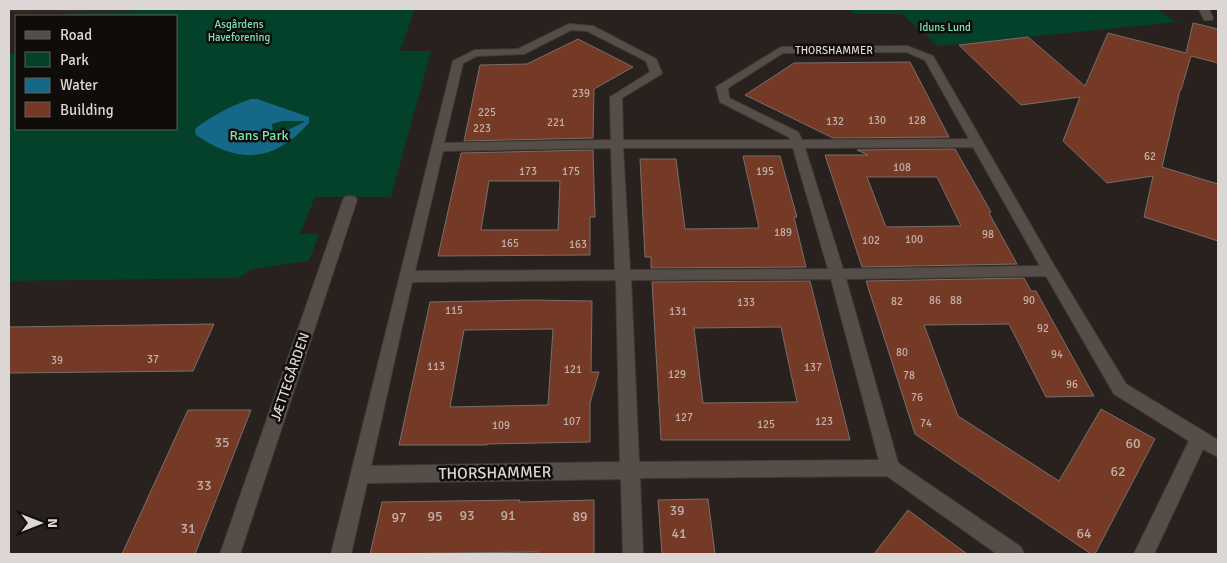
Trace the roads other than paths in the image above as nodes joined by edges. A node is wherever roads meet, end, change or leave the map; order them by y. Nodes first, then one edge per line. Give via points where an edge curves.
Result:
1 (977, 142) junction
2 (618, 144) junction
3 (798, 144) junction
4 (437, 146) junction
5 (350, 200) dead end
6 (1050, 271) junction
7 (837, 274) junction
8 (622, 276) junction
9 (406, 277) junction
10 (1199, 439) junction
11 (1218, 449) edge
12 (890, 468) junction
13 (630, 470) junction
14 (360, 475) junction
15 (230, 554) edge
16 (341, 554) edge
17 (633, 554) edge
18 (1014, 554) edge
19 (1144, 554) edge

1 - 3 street
1 - 3 street, THORSHAMMER via 929,58 907,49 781,50 722,87 724,100 794,135
1 - 6 street, THORSHAMMER
2 - 3 street
2 - 4 street
2 - 4 street via 616,97 656,73 651,59 589,28 569,28 520,52 476,53 458,61
2 - 8 street
3 - 7 street
4 - 9 street
5 - 15 street, JÆTTEGÅRDEN
6 - 7 street
6 - 10 street, THORSHAMMER via 1120,389
7 - 8 street
7 - 12 street
8 - 9 street
8 - 13 street
9 - 14 street
10 - 11 street, THORSHAMMER
10 - 19 street
12 - 13 street, THORSHAMMER
12 - 18 street
13 - 14 street, THORSHAMMER
13 - 17 street
14 - 16 street

